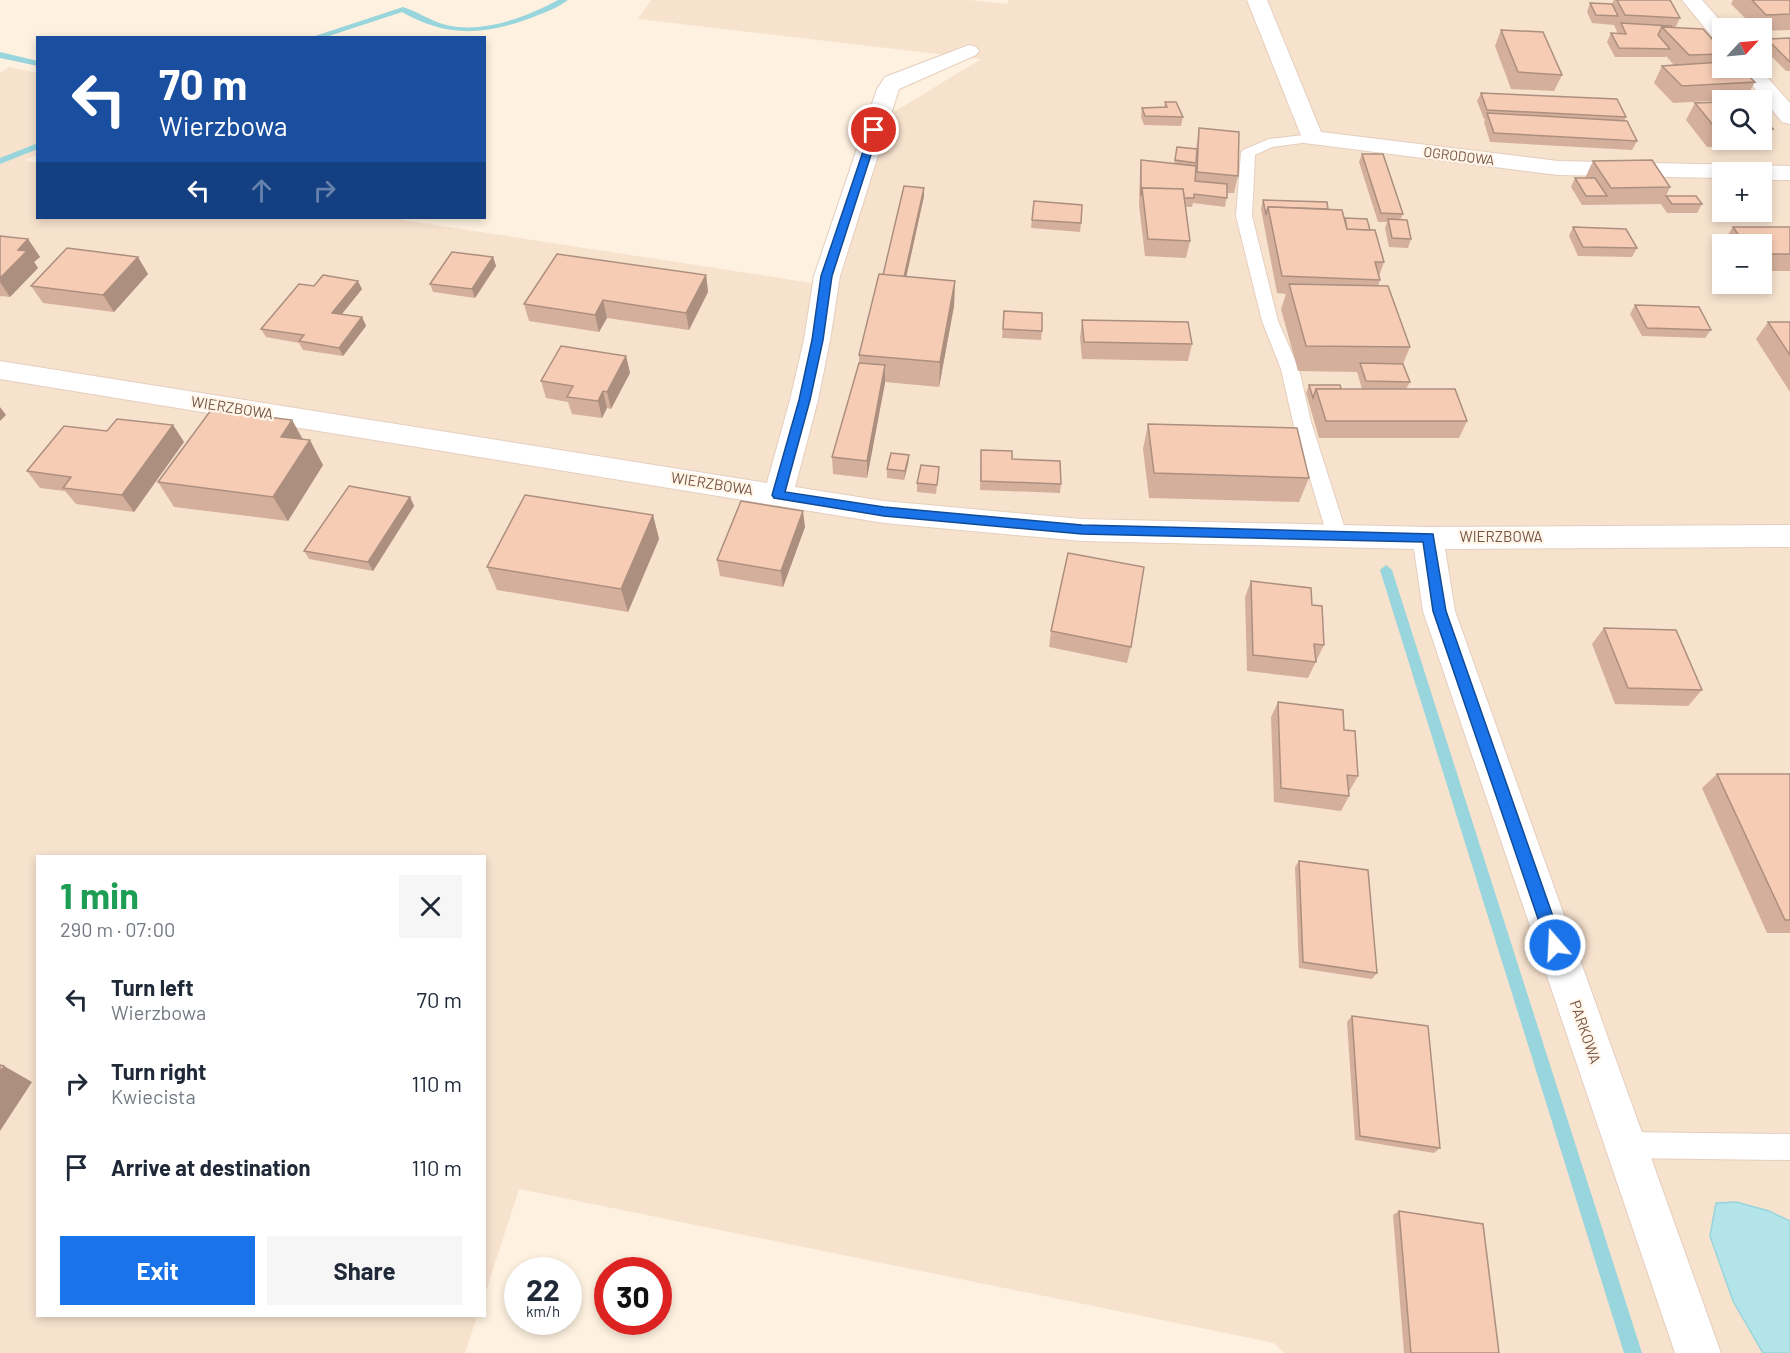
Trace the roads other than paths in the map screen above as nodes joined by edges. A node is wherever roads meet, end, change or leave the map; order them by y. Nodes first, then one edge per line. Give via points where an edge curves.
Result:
1 (1257, 0) edge
2 (1692, 0) edge
3 (1712, 24) edge
4 (969, 51) dead end
5 (1757, 78) edge
6 (1790, 117) edge
7 (1312, 138) junction
8 (1712, 171) edge
9 (1772, 173) edge
10 (1790, 173) edge
11 (0, 370) edge
12 (778, 495) junction
13 (1337, 536) junction
14 (1790, 536) edge
15 (1428, 538) junction
16 (1624, 1145) junction
17 (1790, 1147) edge
18 (1698, 1353) edge

1 - 7 street
2 - 3 street
4 - 12 street via 893,82 888,89 826,276 804,400
5 - 6 street
7 - 8 street, OGRODOWA via 1558,168
7 - 13 lane via 1269,143 1248,153 1244,216 1270,321 1290,369
9 - 10 street
11 - 12 street, WIERZBOWA
12 - 13 street, WIERZBOWA via 884,512 1082,530
13 - 15 street, WIERZBOWA
14 - 15 street, WIERZBOWA
15 - 16 street, PARKOWA via 1439,611
16 - 17 lane
16 - 18 street, PARKOWA

